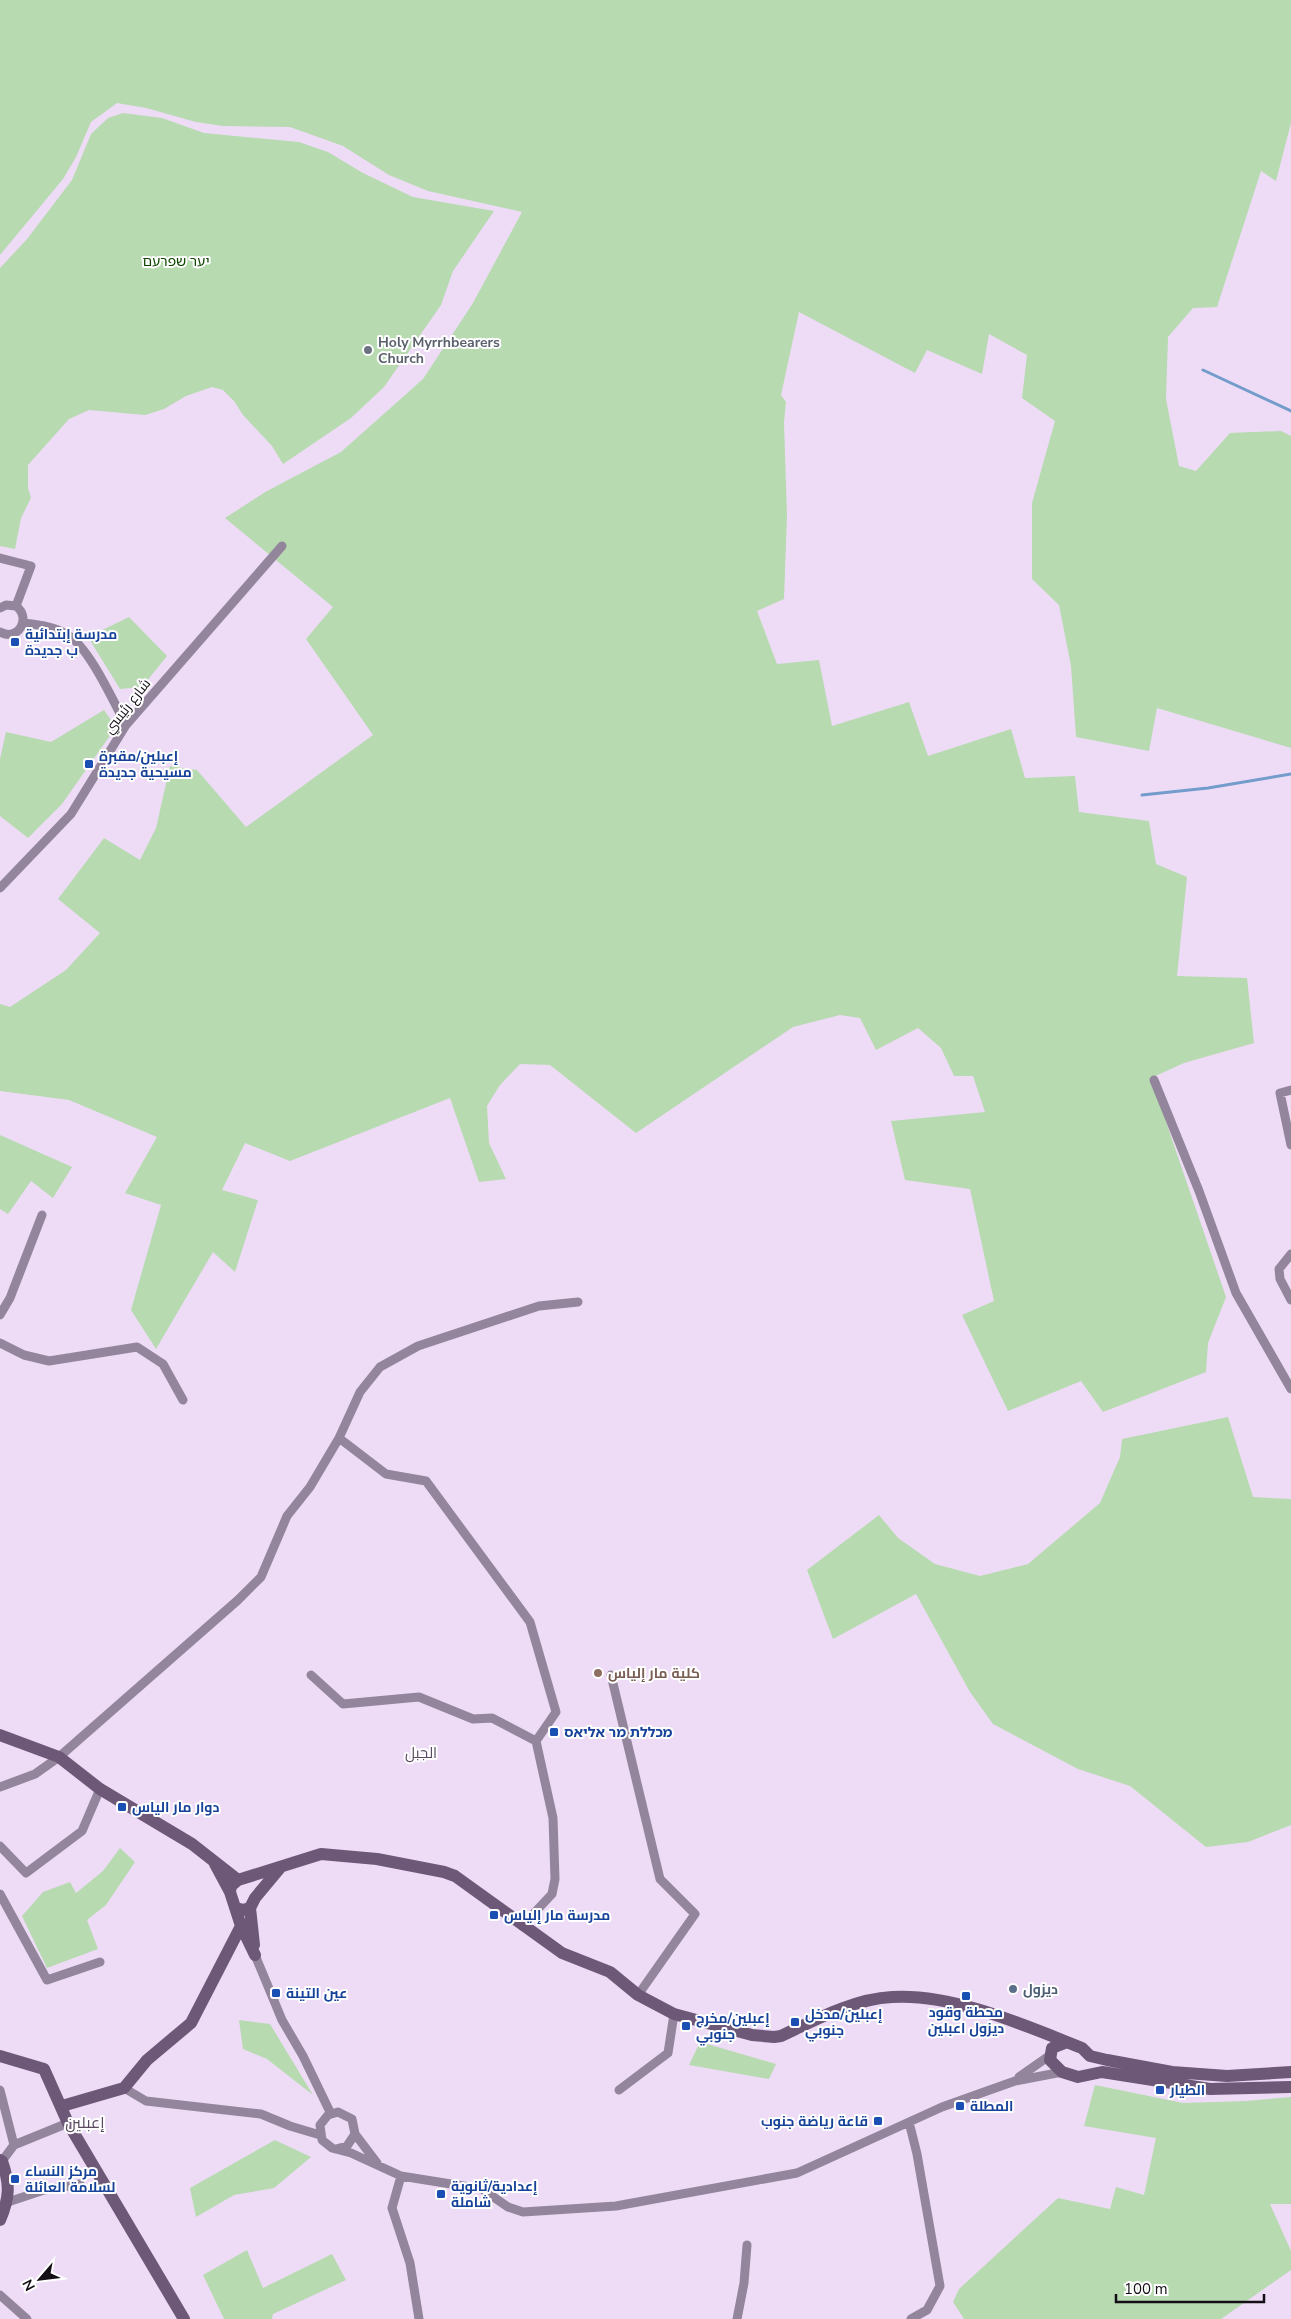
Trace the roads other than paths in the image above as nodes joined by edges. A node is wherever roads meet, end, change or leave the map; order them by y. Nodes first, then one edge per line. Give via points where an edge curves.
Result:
1 (282, 546) dead end
2 (0, 558) edge
3 (16, 606) junction
4 (0, 608) edge
5 (23, 623) junction
6 (1, 635) edge
7 (126, 726) junction
8 (0, 888) edge
9 (1154, 1080) dead end
10 (1291, 1090) edge
11 (1291, 1145) edge
12 (42, 1216) dead end
13 (1291, 1254) edge
14 (1291, 1300) edge
15 (578, 1302) dead end
16 (0, 1315) edge
17 (0, 1343) edge
18 (1291, 1389) edge
19 (183, 1400) dead end
20 (339, 1438) junction
21 (311, 1675) dead end
22 (611, 1675) dead end
23 (0, 1735) edge
24 (536, 1741) junction
25 (59, 1757) junction
26 (0, 1786) edge
27 (100, 1789) junction
28 (0, 1846) edge
29 (213, 1860) junction
30 (281, 1867) junction
31 (240, 1880) junction
32 (230, 1892) junction
33 (0, 1894) edge
34 (252, 1903) junction
35 (236, 1908) junction
36 (241, 1926) junction
37 (522, 1926) junction
38 (255, 1955) junction
39 (100, 1962) dead end
40 (638, 1995) junction
41 (674, 2014) junction
42 (1021, 2025) junction
43 (1065, 2042) junction
44 (1050, 2053) junction
45 (0, 2056) edge
46 (1090, 2056) junction
47 (1062, 2072) junction
48 (1291, 2072) edge
49 (1084, 2075) junction
50 (1015, 2080) junction
51 (1291, 2087) edge
52 (124, 2088) junction
53 (0, 2090) edge
54 (619, 2090) dead end
55 (62, 2106) junction
56 (331, 2114) junction
57 (909, 2122) junction
58 (68, 2123) junction
59 (320, 2134) junction
60 (355, 2134) junction
61 (14, 2145) junction
62 (336, 2148) junction
63 (1, 2160) edge
64 (380, 2167) junction
65 (401, 2176) junction
66 (80, 2184) dead end
67 (8, 2202) junction
68 (0, 2220) edge
69 (747, 2245) dead end
70 (0, 2296) edge
71 (27, 2319) edge
72 (184, 2319) edge
73 (419, 2319) edge
74 (737, 2319) edge
75 (911, 2319) edge

1 - 7 street, شارع رئيسي
2 - 3 street via 31,566
3 - 4 street
3 - 5 street via 22,613
5 - 6 street via 13,634
5 - 7 street via 48,626 69,636 86,653
7 - 8 street, شارع رئيسي via 72,814
9 - 18 street via 1236,1293
10 - 11 street via 1280,1093
12 - 16 street via 10,1298
13 - 14 street via 1279,1269 1280,1279
15 - 20 street via 539,1306 418,1346 380,1367 360,1392
17 - 19 street via 24,1355 49,1361 137,1347 163,1364
20 - 24 street via 386,1474 426,1481 530,1622 556,1712
20 - 25 street via 310,1488 287,1516 261,1577
21 - 24 street via 344,1704 419,1698 472,1720 492,1718
22 - 40 street via 660,1879 695,1914
23 - 25 main road
24 - 37 street via 553,1818 555,1879 552,1894
25 - 26 street via 35,1774
25 - 27 main road
27 - 28 street via 82,1830 26,1873
27 - 29 main road
29 - 31 main road
29 - 32 main road
30 - 31 main road
30 - 34 main road
30 - 37 main road via 321,1854 377,1859 444,1872 467,1883
31 - 32 main road via 231,1886
31 - 34 main road via 250,1887
32 - 35 main road
33 - 39 street via 47,1980
34 - 35 main road via 243,1910
34 - 38 main road
35 - 36 main road
36 - 38 main road
36 - 52 main road via 191,2023 147,2060
37 - 40 main road via 562,1953 610,1972
38 - 56 street via 282,2020
40 - 41 main road
41 - 42 main road via 752,2035 774,2037 863,2003 892,1997 927,1998 987,2011
41 - 54 street via 668,2053
42 - 43 main road
42 - 44 main road via 1039,2038
43 - 44 main road via 1057,2044
43 - 46 main road via 1082,2048
44 - 47 main road via 1054,2066
44 - 50 street
45 - 55 main road via 44,2069
46 - 48 main road via 1125,2065 1197,2075
46 - 49 main road via 1090,2066
47 - 49 main road via 1078,2077
47 - 50 street
49 - 51 main road via 1102,2072 1210,2089
50 - 57 street
52 - 55 main road
52 - 59 street via 146,2101 261,2114
53 - 61 street
55 - 58 main road
56 - 59 street via 322,2122
56 - 60 street via 338,2112 349,2116 355,2125
57 - 65 street via 797,2173 616,2206 522,2212 482,2189
57 - 75 street via 940,2286 927,2310
58 - 61 street
58 - 72 main road
59 - 62 street via 326,2145
60 - 62 street via 347,2146
60 - 64 street
61 - 63 street
62 - 64 street
63 - 67 main road via 8,2178
64 - 65 street
65 - 73 street via 392,2208 410,2263
66 - 67 street via 44,2190
67 - 68 main road
69 - 74 street
70 - 71 street

